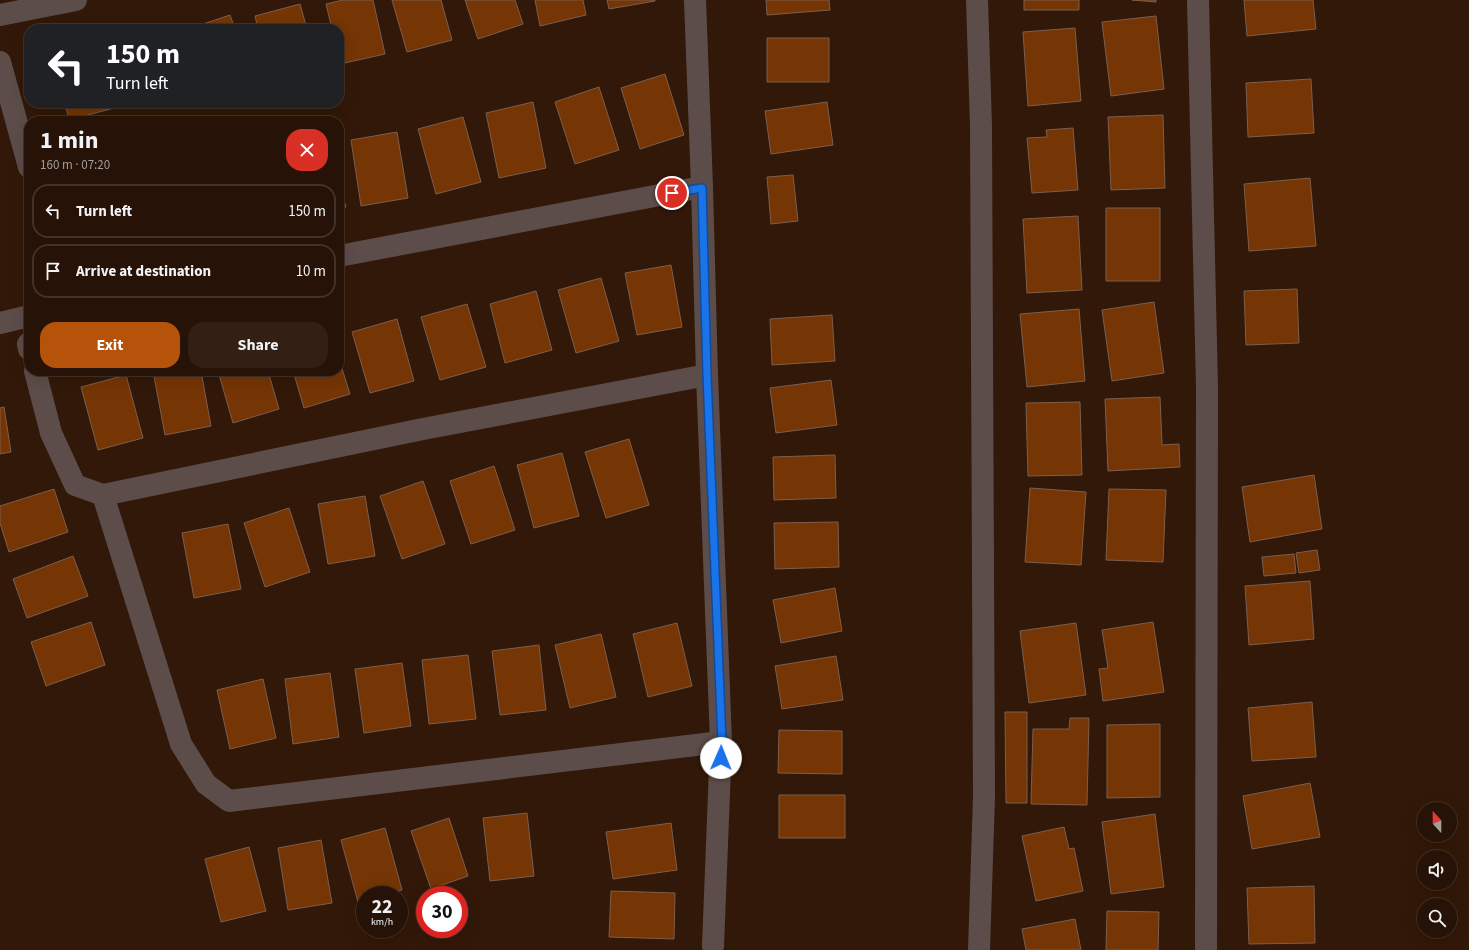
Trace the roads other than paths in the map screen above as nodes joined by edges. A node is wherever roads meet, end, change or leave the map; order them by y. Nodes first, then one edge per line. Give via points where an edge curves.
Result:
1 (76, 0) edge
2 (695, 0) edge
3 (977, 0) edge
4 (1198, 0) edge
5 (0, 15) edge
6 (0, 62) edge
7 (24, 149) edge
8 (702, 188) junction
9 (344, 255) edge
10 (24, 317) edge
11 (0, 323) edge
12 (707, 375) junction
13 (36, 376) edge
14 (103, 495) junction
15 (722, 742) junction
16 (712, 946) dead end
17 (979, 950) edge
18 (1206, 950) edge

1 - 5 street
2 - 8 street
3 - 17 street via 981,126 984,789
4 - 18 street via 1207,387
6 - 7 street
8 - 9 street
8 - 12 street
10 - 11 street
12 - 14 street via 423,429
12 - 15 street
13 - 14 street via 51,434 75,485
14 - 15 street via 181,744 206,784 229,801
15 - 16 street

